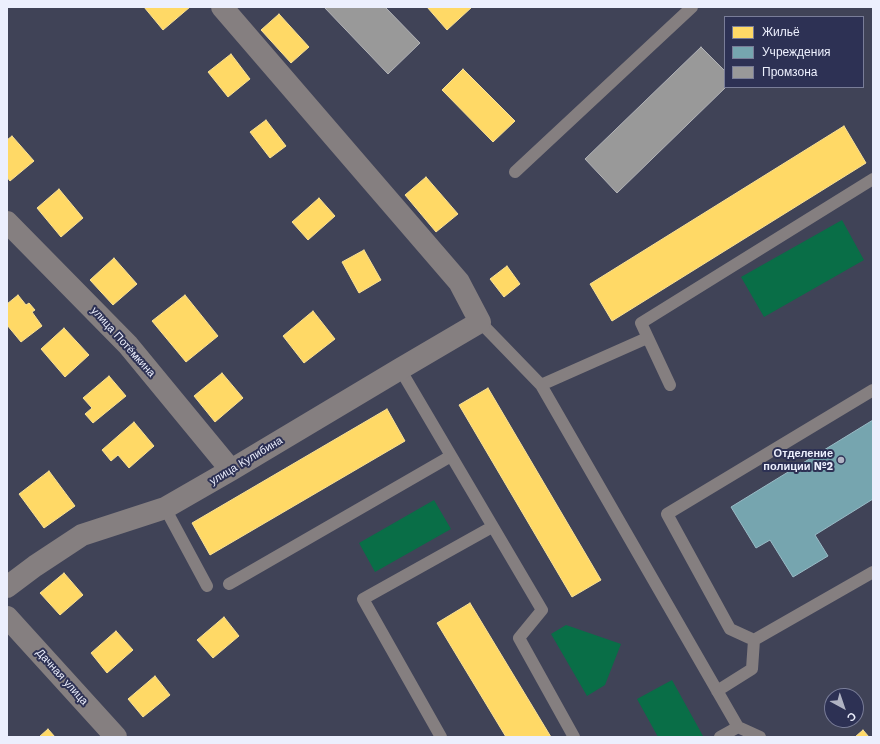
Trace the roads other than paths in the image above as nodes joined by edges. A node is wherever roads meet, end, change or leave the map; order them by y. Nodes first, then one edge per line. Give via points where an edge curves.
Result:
1 (222, 7) edge
2 (692, 7) edge
3 (515, 172) dead end
4 (873, 179) edge
5 (7, 222) edge
6 (480, 322) junction
7 (647, 338) junction
8 (400, 369) junction
9 (541, 385) junction
10 (670, 385) dead end
11 (873, 390) edge
12 (451, 456) junction
13 (231, 470) junction
14 (165, 508) junction
15 (492, 527) junction
16 (873, 572) edge
17 (229, 584) dead end
18 (207, 586) dead end
19 (7, 587) edge
20 (7, 617) edge
21 (754, 640) junction
22 (717, 691) junction
23 (738, 727) junction
24 (116, 737) edge
25 (441, 737) edge
26 (574, 737) edge
27 (720, 737) edge
28 (760, 737) edge

1 - 6 street via 459,282
2 - 3 lane
4 - 7 lane via 641,323
5 - 13 street, улица Потёмкина via 128,345
6 - 8 street, улица Кулибина
6 - 9 lane
7 - 9 lane
7 - 10 lane
8 - 12 lane
8 - 13 street, улица Кулибина
9 - 22 lane
11 - 21 lane via 667,514 730,629
12 - 15 lane
12 - 17 lane
13 - 14 street, улица Кулибина
14 - 18 lane
14 - 19 street, улица Кулибина via 82,535
15 - 25 lane via 363,599
15 - 26 lane via 542,610 519,638
16 - 21 lane
20 - 24 street, Дачная улица
21 - 22 lane via 752,669
22 - 23 lane
23 - 27 lane
23 - 28 lane

